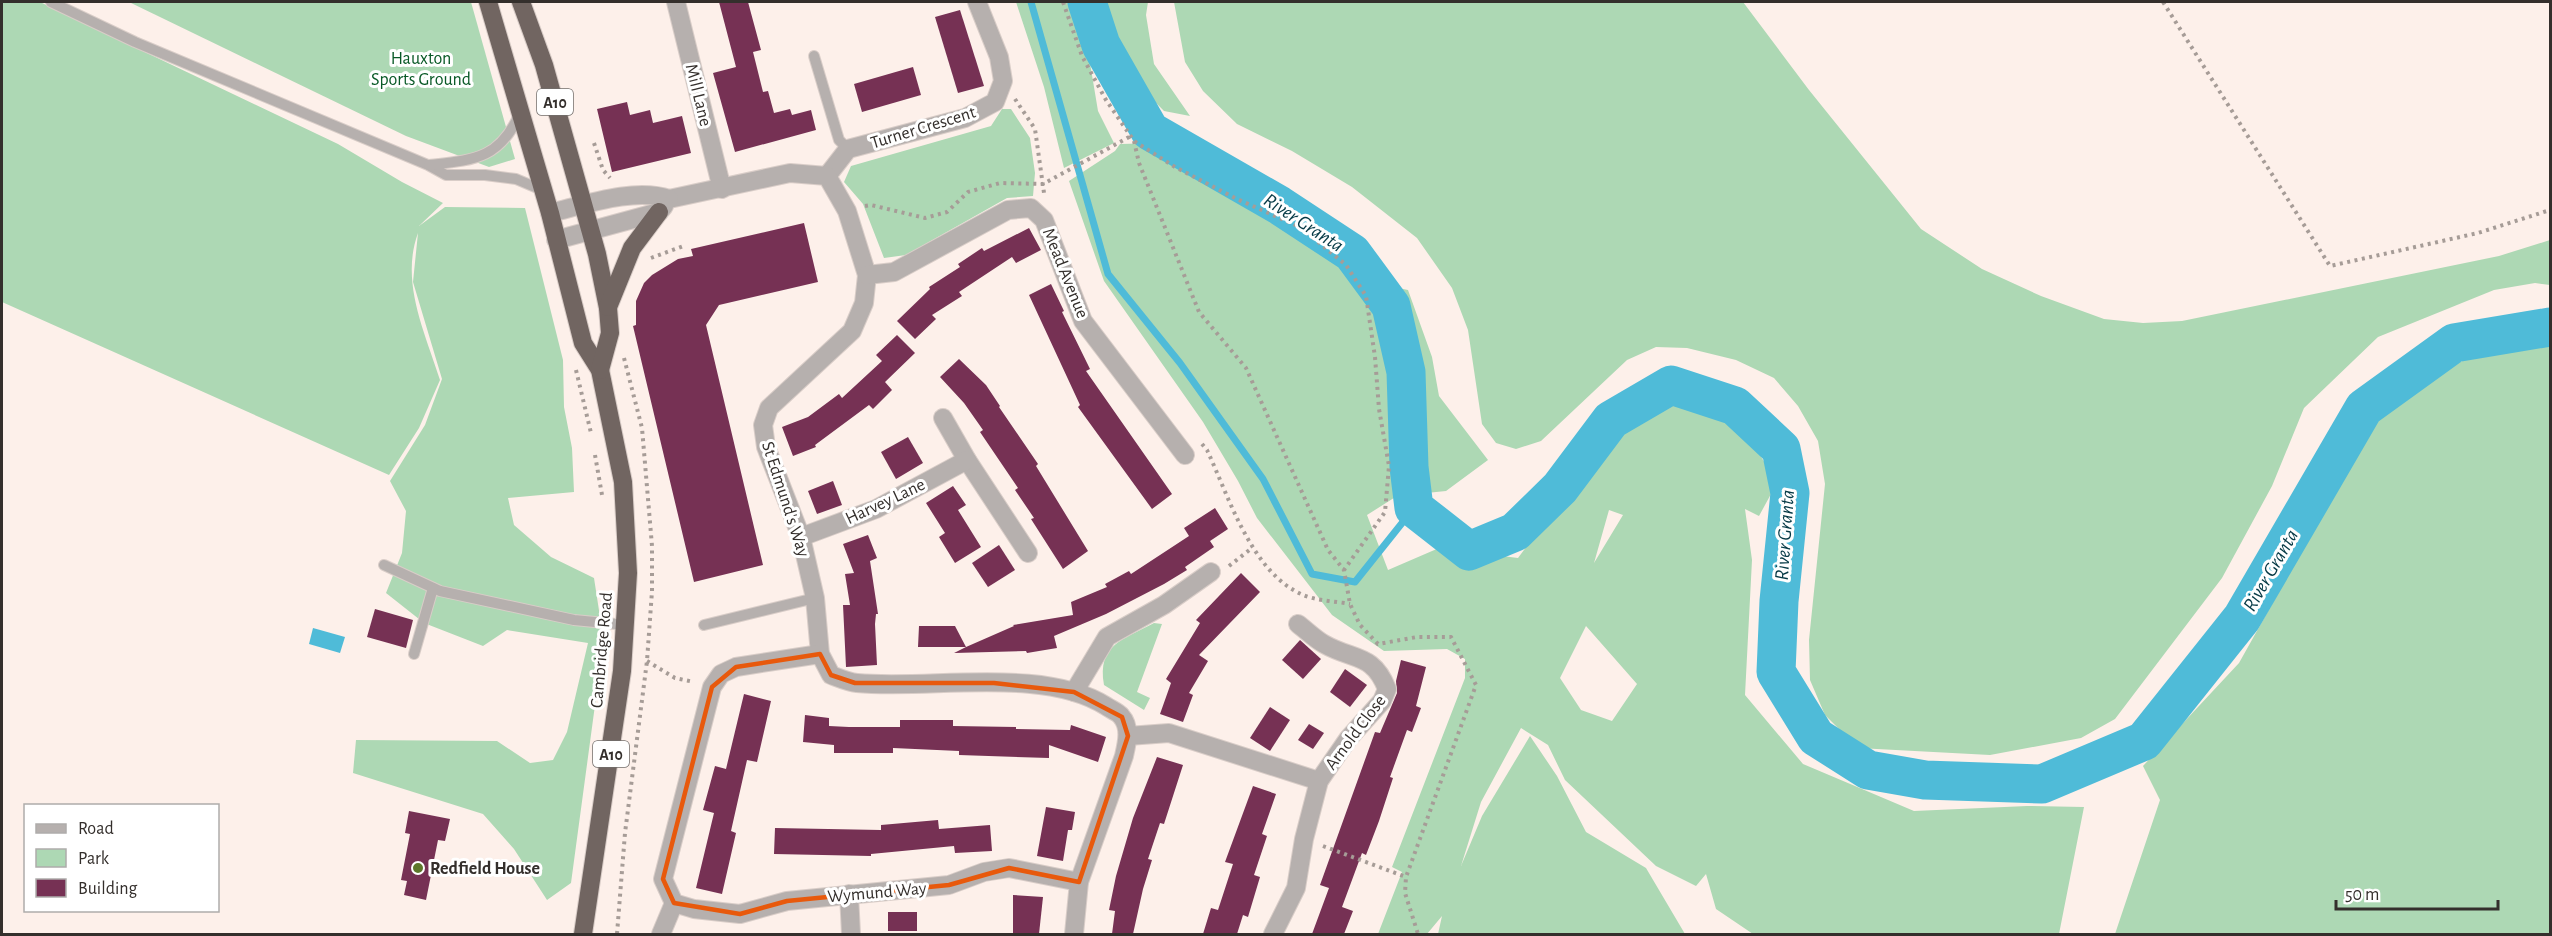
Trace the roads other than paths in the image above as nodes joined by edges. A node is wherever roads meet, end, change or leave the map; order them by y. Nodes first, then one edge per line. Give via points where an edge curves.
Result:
1 (51, 2) edge
2 (488, 2) edge
3 (521, 2) edge
4 (676, 2) edge
5 (977, 2) edge
6 (813, 56) dead end
7 (521, 111) junction
8 (848, 149) junction
9 (428, 165) junction
10 (827, 176) junction
11 (722, 189) junction
12 (542, 190) junction
13 (585, 204) junction
14 (664, 206) junction
15 (550, 213) junction
16 (592, 231) junction
17 (556, 240) junction
18 (867, 275) junction
19 (608, 308) junction
20 (600, 370) junction
21 (943, 418) dead end
22 (1185, 455) dead end
23 (967, 460) junction
24 (801, 537) junction
25 (1028, 553) dead end
26 (384, 565) dead end
27 (1211, 572) road end
28 (433, 588) junction
29 (815, 598) junction
30 (1298, 624) dead end
31 (626, 625) junction
32 (704, 625) dead end
33 (414, 654) dead end
34 (820, 654) junction
35 (1074, 692) junction
36 (1128, 736) junction
37 (1319, 781) junction
38 (1079, 882) junction
39 (849, 894) junction
40 (674, 903) junction
41 (583, 934) edge
42 (661, 934) edge
43 (851, 934) edge
44 (1074, 934) edge
45 (1273, 934) edge

1 - 9 lane via 135,42
2 - 7 highway, Cambridge Road / A10
3 - 13 highway, Cambridge Road / A10
4 - 11 street, Mill Lane
5 - 8 street, Turner Crescent via 999,57 1004,81 995,102 965,118
6 - 8 lane via 839,140
7 - 9 lane via 512,131 494,149 473,159
7 - 12 highway, Cambridge Road / A10
8 - 10 street, Turner Crescent
9 - 12 lane via 446,175 516,179
10 - 11 street via 790,174
10 - 18 street, St Edmund's Way via 847,211
11 - 14 street
12 - 15 highway, Cambridge Road / A10
13 - 14 street via 654,194
13 - 15 street
13 - 16 highway, Cambridge Road / A10
14 - 16 street
14 - 19 highway via 632,248
15 - 17 highway, Cambridge Road / A10
16 - 17 street
16 - 19 highway, Cambridge Road / A10
17 - 20 highway, Cambridge Road / A10 via 583,343
18 - 22 street, Mead Avenue via 894,272 1008,210 1031,208 1044,220 1083,321
18 - 24 street, St Edmund's Way via 864,303 852,331 769,408 763,425 766,447
19 - 20 highway, Cambridge Road / A10 via 610,333
20 - 31 highway, Cambridge Road / A10 via 623,482 628,549
21 - 23 street
23 - 24 street, Harvey Lane via 876,509
23 - 25 street
24 - 29 street, St Edmund's Way
26 - 28 lane
27 - 35 street via 1107,638
28 - 31 lane via 574,620
28 - 33 lane
29 - 32 lane
29 - 34 street, St Edmund's Way
30 - 37 street, Arnold Close via 1324,644 1372,663 1387,689 1382,701 1348,739
31 - 41 highway, Cambridge Road / A10 via 615,727
34 - 35 street via 831,675 855,683 994,682
34 - 40 street via 736,667 721,674 712,687 663,879
35 - 36 street via 1100,702 1122,717
36 - 37 street, Arnold Close via 1169,733
36 - 38 street
37 - 45 street, Arnold Close via 1296,888
38 - 39 street, Wymund Way via 1009,868 949,885
38 - 44 street
39 - 40 street, Wymund Way via 787,901 740,914
39 - 43 street
40 - 42 street

